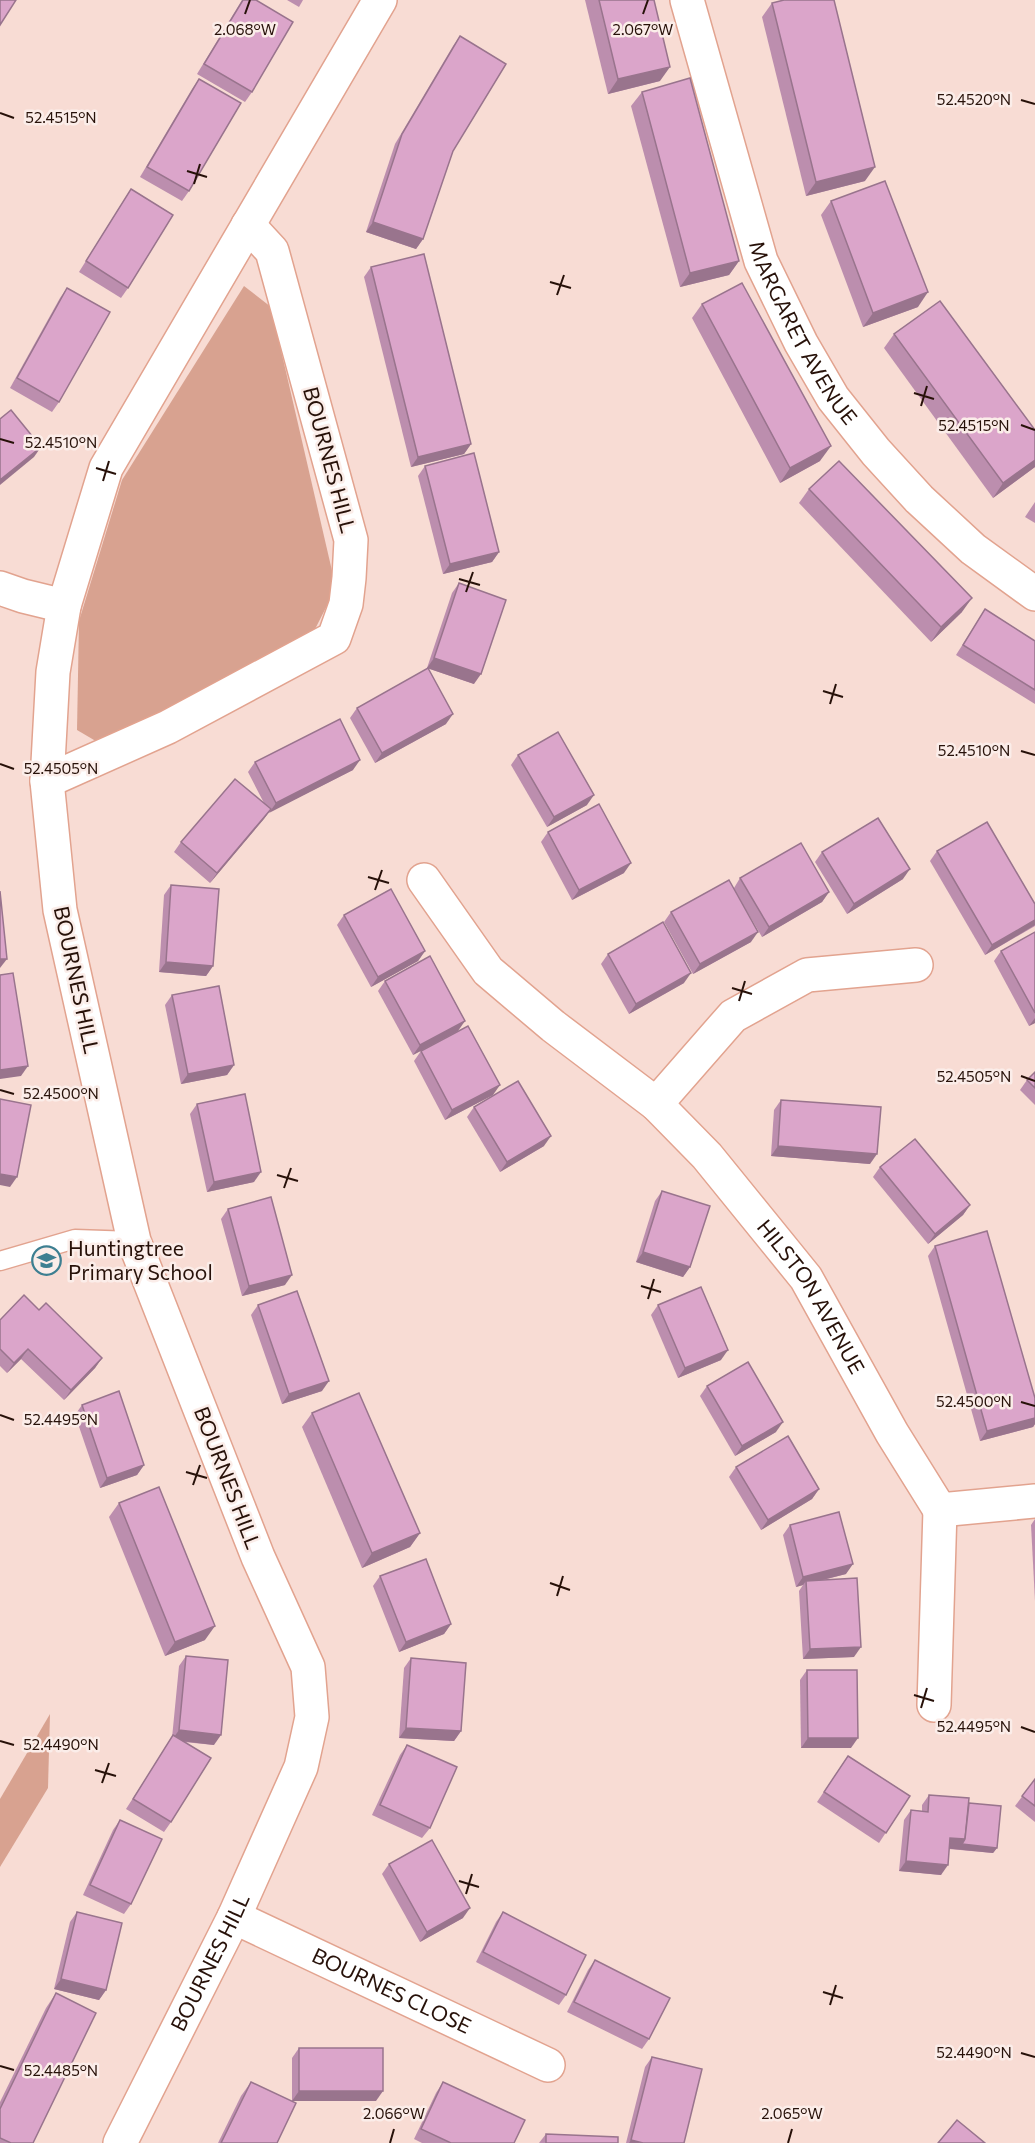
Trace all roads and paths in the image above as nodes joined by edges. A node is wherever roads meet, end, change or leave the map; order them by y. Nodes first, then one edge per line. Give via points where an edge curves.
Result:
1 (381, 0) edge
2 (687, 0) edge
3 (248, 225) junction
4 (0, 588) edge
5 (1035, 594) edge
6 (64, 606) junction
7 (47, 780) junction
8 (424, 880) dead end
9 (916, 965) dead end
10 (656, 1104) junction
11 (134, 1241) junction
12 (0, 1261) edge
13 (1035, 1501) edge
14 (940, 1510) junction
15 (934, 1705) dead end
16 (234, 1917) junction
17 (548, 2065) dead end
18 (120, 2143) edge

1 - 3 street, BOURNES HILL
2 - 5 street, MARGARET AVENUE via 760,261 833,398 919,499 973,549
3 - 6 street, BOURNES HILL via 106,468
3 - 7 street, BOURNES HILL via 272,251 351,540 346,604 334,638 168,727
4 - 6 street
6 - 7 street, BOURNES HILL via 53,672
7 - 11 street, BOURNES HILL via 60,910
8 - 10 street, HILSTON AVENUE via 488,971
9 - 10 street via 807,975 734,1016
10 - 14 street, HILSTON AVENUE via 707,1156 806,1278 892,1433
11 - 12 lane via 75,1239
11 - 16 street, BOURNES HILL via 258,1557 309,1667 312,1717 301,1767
13 - 14 street
14 - 15 street
16 - 17 street, BOURNES CLOSE
16 - 18 street, BOURNES HILL

